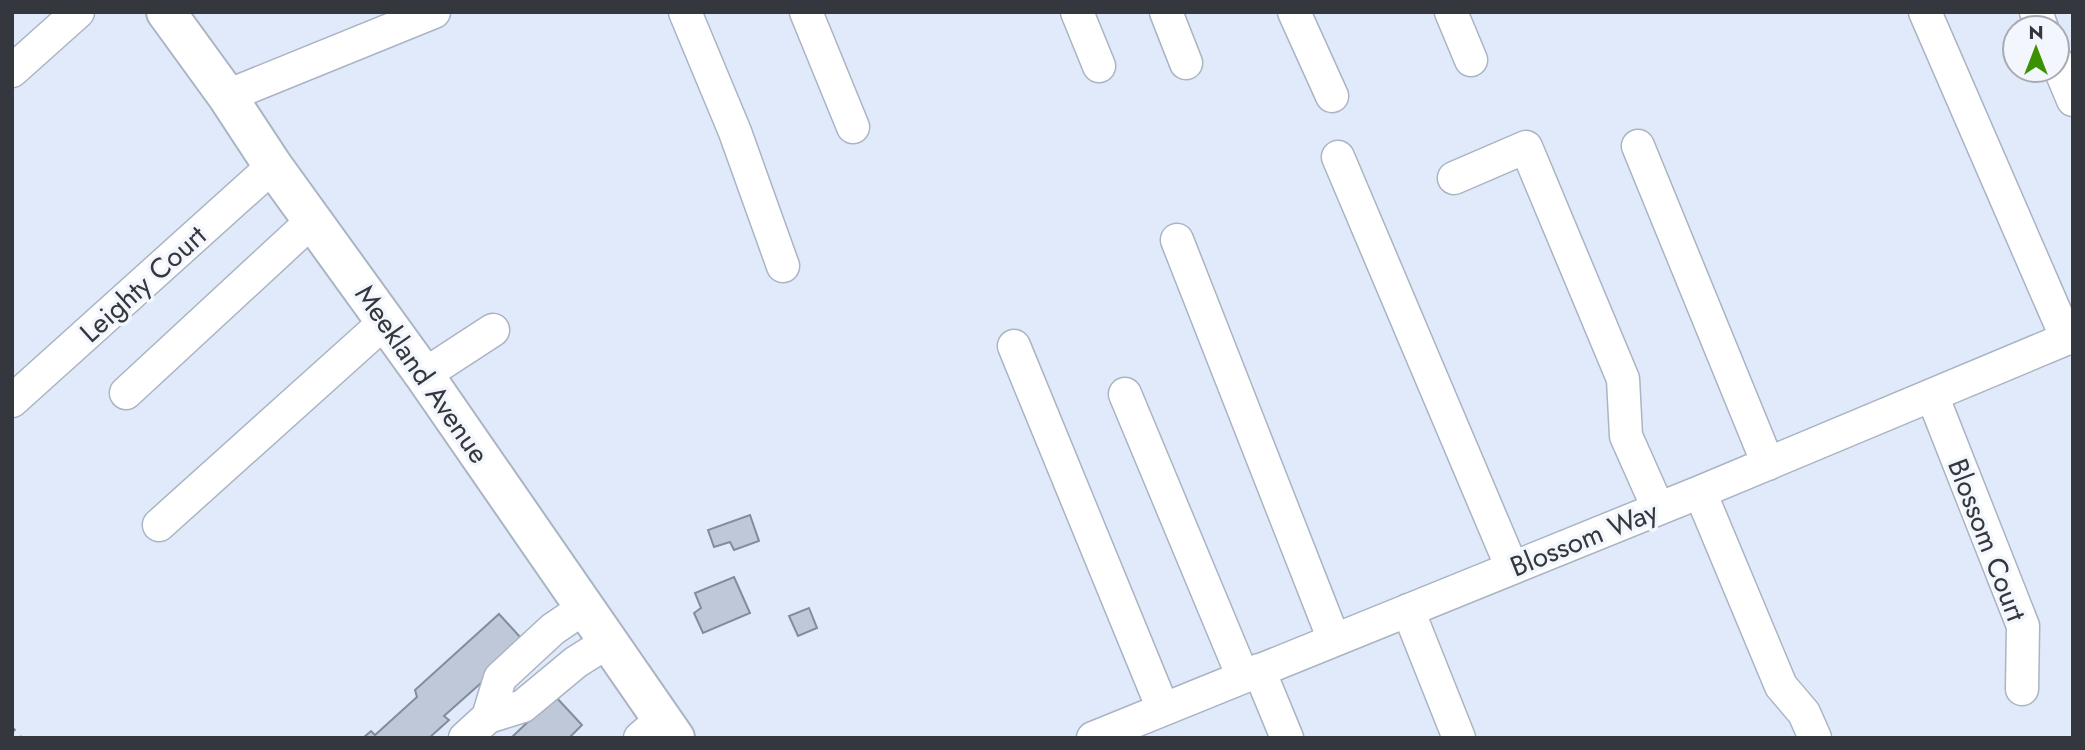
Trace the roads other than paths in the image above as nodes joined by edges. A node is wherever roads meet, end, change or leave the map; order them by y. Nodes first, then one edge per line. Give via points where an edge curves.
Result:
1 (78, 12) edge
2 (166, 12) edge
3 (434, 12) edge
4 (685, 12) edge
5 (806, 12) edge
6 (1077, 12) edge
7 (1166, 12) edge
8 (1294, 12) edge
9 (1451, 12) edge
10 (1925, 12) edge
11 (1471, 60) dead end
12 (1186, 63) dead end
13 (1099, 66) dead end
14 (12, 71) edge
15 (227, 96) junction
16 (1332, 96) dead end
17 (852, 127) dead end
18 (1638, 146) dead end
19 (1338, 157) dead end
20 (273, 166) junction
21 (1454, 178) dead end
22 (313, 220) junction
23 (1177, 240) dead end
24 (783, 266) dead end
25 (386, 321) junction
26 (493, 330) dead end
27 (2070, 337) edge
28 (1014, 346) dead end
29 (424, 375) junction
30 (126, 393) dead end
31 (1125, 394) dead end
32 (1932, 395) junction
33 (12, 401) edge
34 (1768, 464) junction
35 (1700, 492) junction
36 (1658, 508) junction
37 (159, 525) dead end
38 (1511, 568) junction
39 (584, 608) junction
40 (1408, 610) junction
41 (1334, 640) junction
42 (608, 642) junction
43 (1251, 674) junction
44 (2022, 689) dead end
45 (1163, 709) junction
46 (477, 727) edge
47 (659, 732) edge
48 (1093, 738) edge
49 (1287, 738) edge
50 (1459, 738) edge
51 (1815, 738) edge

1 - 14 street
2 - 15 main road, Meekland Avenue
3 - 15 street
4 - 24 street
5 - 17 street
6 - 13 street
7 - 12 street
8 - 16 street
9 - 11 street
10 - 27 street
15 - 20 main road, Meekland Avenue
18 - 34 street
19 - 38 street
20 - 22 main road, Meekland Avenue
20 - 33 street, Leighty Court
21 - 36 street via 1526,147 1623,379 1626,436
22 - 25 main road, Meekland Avenue
22 - 30 street
23 - 41 street
25 - 29 main road, Meekland Avenue
25 - 37 street
26 - 29 street
27 - 32 street, Blossom Way
28 - 45 street
29 - 39 main road, Meekland Avenue
31 - 43 street
32 - 34 street, Blossom Way
32 - 44 street, Blossom Court via 2023,626
34 - 35 street, Blossom Way
35 - 36 street, Blossom Way
35 - 51 street via 1781,686 1804,712
36 - 38 street, Blossom Way
38 - 40 street, Blossom Way
39 - 42 main road, Meekland Avenue
39 - 46 street via 553,629 500,678
40 - 41 street, Blossom Way
40 - 50 street
41 - 43 street, Blossom Way
42 - 46 street via 523,706
42 - 47 main road, Meekland Avenue
43 - 45 street, Blossom Way
43 - 49 street
45 - 48 street, Blossom Way

